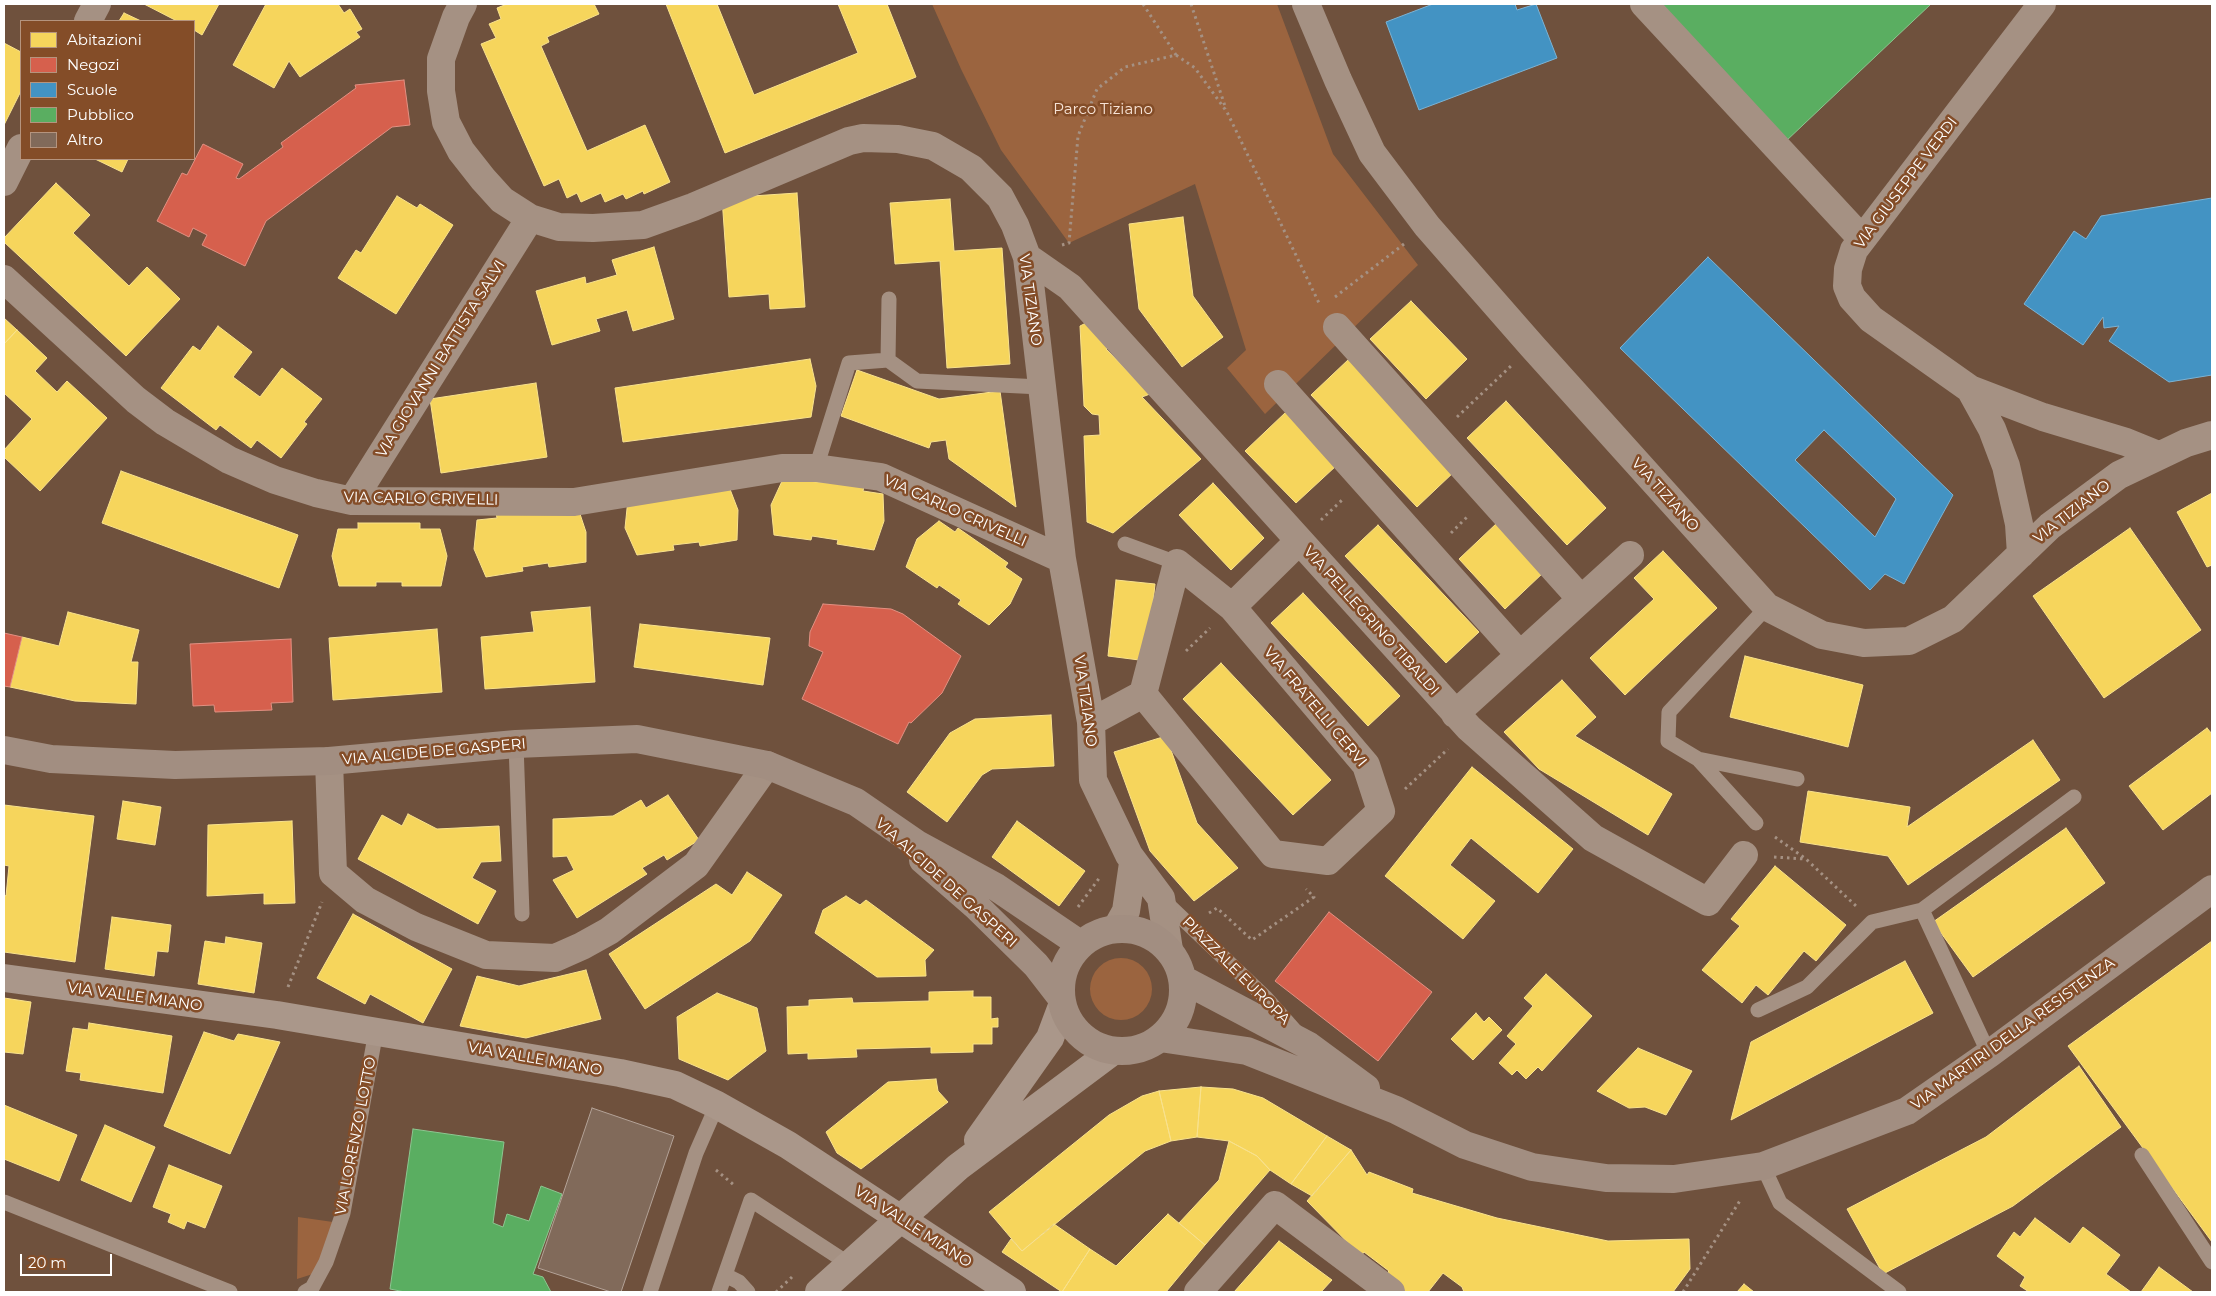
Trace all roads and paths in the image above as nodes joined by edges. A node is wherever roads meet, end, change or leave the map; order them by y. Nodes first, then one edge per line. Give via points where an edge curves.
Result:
1 (97, 4) edge
2 (463, 4) edge
3 (1143, 4) edge
4 (1191, 4) edge
5 (1306, 4) edge
6 (1644, 4) edge
7 (2041, 4) edge
8 (89, 20) edge
9 (1176, 55) junction
10 (1227, 112) junction
11 (20, 150) edge
12 (4, 182) edge
13 (530, 218) junction
14 (1427, 226) junction
15 (1862, 240) junction
16 (1027, 257) junction
17 (4, 279) edge
18 (889, 299) dead end
19 (1328, 302) dead end
20 (1329, 318) joint
21 (1532, 346) junction
22 (888, 360) junction
23 (1278, 384) dead end
24 (1041, 387) junction
25 (1970, 390) junction
26 (2212, 435) edge
27 (1437, 437) junction
28 (2158, 455) junction
29 (816, 468) junction
30 (1363, 480) junction
31 (1489, 496) junction
32 (352, 501) junction
33 (1299, 542) junction
34 (1125, 544) dead end
35 (1430, 554) junction
36 (2021, 554) junction
37 (1630, 555) dead end
38 (1062, 559) junction
39 (1177, 563) junction
40 (1581, 599) junction
41 (1232, 607) junction
42 (1767, 607) junction
43 (1520, 655) junction
44 (1143, 694) junction
45 (1462, 721) junction
46 (1091, 722) junction
47 (516, 744) junction
48 (4, 750) edge
49 (1698, 759) junction
50 (329, 761) junction
51 (767, 764) junction
52 (1797, 779) dead end
53 (1404, 790) dead end
54 (2074, 797) dead end
55 (856, 802) junction
56 (1756, 822) joint
57 (1272, 854) junction
58 (1744, 855) dead end
59 (1131, 859) junction
60 (333, 873) junction
61 (1101, 876) dead end
62 (2212, 889) edge
63 (1161, 898) junction
64 (1217, 908) dead end
65 (1922, 910) junction
66 (522, 914) dead end
67 (1872, 922) junction
68 (1116, 929) junction
69 (1070, 938) junction
70 (1168, 950) junction
71 (1036, 965) joint
72 (4, 978) edge
73 (1182, 979) junction
74 (1061, 1001) junction
75 (1758, 1010) dead end
76 (276, 1015) junction
77 (1259, 1019) joint
78 (376, 1031) junction
79 (1160, 1038) junction
80 (1309, 1046) junction
81 (1113, 1050) junction
82 (1989, 1054) junction
83 (717, 1105) junction
84 (1396, 1110) junction
85 (696, 1153) junction
86 (2142, 1155) dead end
87 (1763, 1166) junction
88 (958, 1167) junction
89 (751, 1200) junction
90 (4, 1202) edge
91 (843, 1260) dead end
92 (2212, 1262) edge
93 (725, 1276) junction
94 (230, 1292) edge
95 (305, 1292) edge
96 (650, 1292) edge
97 (719, 1292) edge
98 (748, 1292) edge
99 (819, 1292) edge
100 (1012, 1292) edge
101 (1198, 1292) edge
102 (1391, 1292) edge
103 (1683, 1292) edge
104 (1899, 1292) edge

1 - 8 street
2 - 13 street, VIA TIZIANO via 441,59 441,91 446,122 461,151 483,179 502,200
3 - 9 path
4 - 10 path
5 - 14 street, VIA TIZIANO via 1372,153
6 - 15 street
7 - 15 street, VIA GIUSEPPE VERDI
9 - 10 path via 1195,68
9 - 16 path via 1125,67 1097,89 1078,136 1070,243
10 - 20 path
11 - 12 street
13 - 16 street, VIA TIZIANO via 559,227 643,225 849,141 898,139 933,146 971,168 1000,197
13 - 32 street, VIA GIOVANNI BATTISTA SALVI
14 - 19 path
14 - 21 street, VIA TIZIANO
15 - 25 street, VIA GIUSEPPE VERDI via 1854,250 1848,269 1847,286 1852,298 1871,319
16 - 24 street, VIA TIZIANO
16 - 33 street, VIA PELLEGRINO TIBALDI via 1070,287
17 - 32 street, VIA CARLO CRIVELLI via 136,400 188,437 275,480
18 - 22 lane
20 - 27 street
21 - 27 path
21 - 42 street, VIA TIZIANO
22 - 24 lane via 917,381
22 - 29 lane via 849,363
23 - 30 street
24 - 38 street, VIA TIZIANO
25 - 28 street, VIA GIUSEPPE VERDI
25 - 36 street, VIA GIUSEPPE VERDI via 1992,429 2006,466 2019,524
26 - 28 street, VIA TIZIANO
27 - 31 street
28 - 36 street, VIA TIZIANO via 2119,475 2050,526
29 - 32 street, VIA CARLO CRIVELLI via 782,468 574,502
29 - 38 street, VIA CARLO CRIVELLI via 881,477
30 - 33 path
30 - 35 street
31 - 35 path
31 - 40 street
33 - 41 street
33 - 45 street, VIA PELLEGRINO TIBALDI
34 - 39 lane, VIA FRATELLI CERVI
35 - 43 street
36 - 42 street, VIA TIZIANO via 1954,619 1909,641 1864,643 1822,635
37 - 40 street
38 - 46 street, VIA TIZIANO
39 - 41 street, VIA FRATELLI CERVI
39 - 44 street
40 - 43 street
41 - 57 street, VIA FRATELLI CERVI via 1366,765 1381,811 1328,860
42 - 49 lane via 1669,712 1668,741
43 - 45 street
44 - 46 street
44 - 57 street
45 - 53 path
45 - 58 street, VIA PELLEGRINO TIBALDI via 1593,838 1708,902
46 - 59 street, VIA TIZIANO via 1093,780
47 - 50 main road, VIA ALCIDE DE GASPERI
47 - 51 main road, VIA ALCIDE DE GASPERI via 637,738
47 - 66 lane
48 - 50 main road, VIA ALCIDE DE GASPERI via 51,759 175,765
49 - 52 lane
49 - 56 lane
50 - 60 street
51 - 55 main road, VIA ALCIDE DE GASPERI
51 - 60 street via 696,865 609,931 555,958 486,955 416,927 365,900
54 - 65 lane
55 - 69 main road, VIA ALCIDE DE GASPERI via 917,844 996,887
55 - 71 main road, VIA ALCIDE DE GASPERI via 978,907
56 - 67 path via 1806,859
57 - 64 path via 1314,898 1252,940
59 - 63 street, PIAZZALE EUROPA
59 - 68 street via 1126,912
60 - 76 path
61 - 69 path
62 - 82 main road, VIA MARTIRI DELLA RESISTENZA
63 - 70 street, PIAZZALE EUROPA
63 - 80 lane, PIAZZALE EUROPA via 1266,998
65 - 67 lane
65 - 82 lane
67 - 75 lane via 1807,987
68 - 69 main road, PIAZZALE EUROPA
68 - 70 main road, PIAZZALE EUROPA via 1142,932
69 - 74 main road, PIAZZALE EUROPA
70 - 73 main road, PIAZZALE EUROPA via 1176,960
71 - 74 main road, PIAZZALE EUROPA
72 - 76 street, VIA VALLE MIANO
73 - 77 main road, PIAZZALE EUROPA
73 - 79 main road, PIAZZALE EUROPA via 1180,1011
74 - 81 main road, PIAZZALE EUROPA via 1070,1023 1082,1037
74 - 88 street, PIAZZALE EUROPA via 1050,1038
76 - 78 street, VIA VALLE MIANO
77 - 80 main road, VIA MARTIRI DELLA RESISTENZA
78 - 83 street, VIA VALLE MIANO via 676,1085
78 - 95 lane, VIA LORENZO LOTTO via 343,1213 326,1262 312,1288
79 - 81 main road, PIAZZALE EUROPA via 1130,1051
79 - 84 main road, VIA MARTIRI DELLA RESISTENZA via 1246,1051
80 - 84 main road, VIA MARTIRI DELLA RESISTENZA
81 - 88 street
82 - 87 main road, VIA MARTIRI DELLA RESISTENZA via 1907,1111
83 - 85 lane
83 - 100 street, VIA VALLE MIANO via 788,1145
84 - 87 main road, VIA MARTIRI DELLA RESISTENZA via 1465,1145 1532,1168 1606,1178 1674,1178
85 - 89 path
85 - 96 lane
86 - 92 lane
87 - 103 path
87 - 104 lane via 1780,1203
88 - 99 street, bridge
89 - 91 lane
89 - 93 lane
90 - 94 lane
93 - 97 lane
93 - 98 lane via 739,1282
101 - 102 street via 1275,1205

